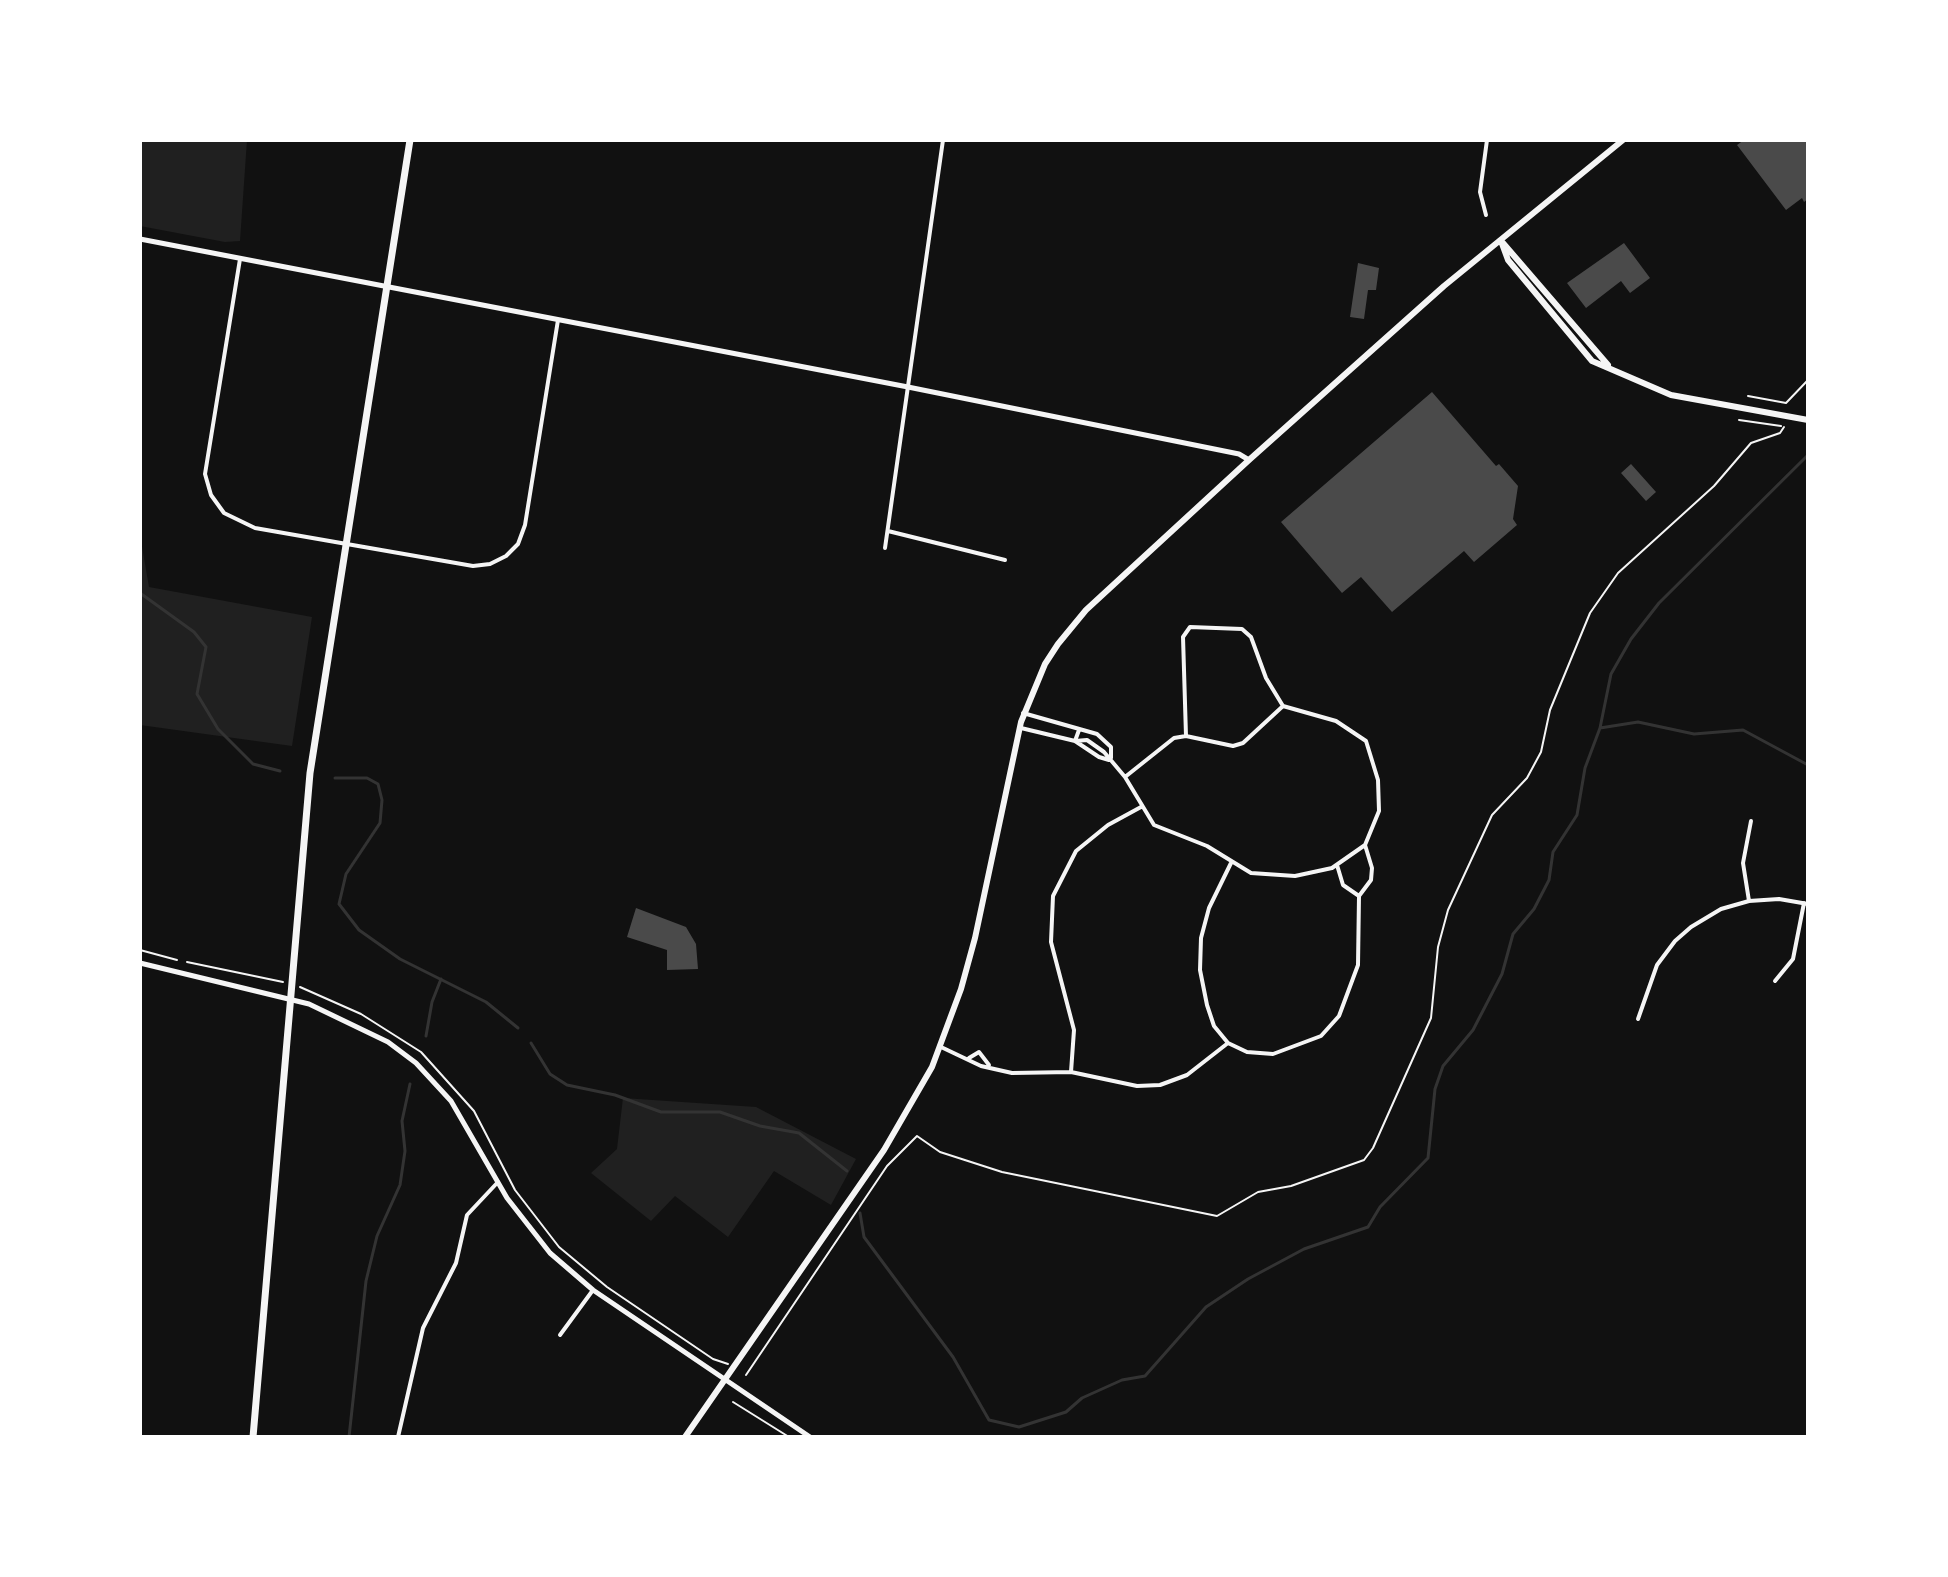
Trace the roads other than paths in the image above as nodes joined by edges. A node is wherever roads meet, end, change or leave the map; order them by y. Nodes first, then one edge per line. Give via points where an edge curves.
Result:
1 (410, 140) edge
2 (539, 140) edge
3 (571, 140) edge
4 (943, 140) edge
5 (1487, 140) edge
6 (1623, 140) edge
7 (1486, 215) dead end
8 (140, 239) edge
9 (1501, 241) junction
10 (240, 259) junction
11 (387, 286) junction
12 (558, 320) junction
13 (908, 387) junction
14 (1808, 420) edge
15 (1249, 460) junction
16 (888, 531) junction
17 (346, 544) junction
18 (885, 548) dead end
19 (1005, 560) dead end
20 (1283, 706) junction
21 (1023, 713) junction
22 (1019, 728) junction
23 (1079, 730) junction
24 (1097, 734) junction
25 (1186, 736) junction
26 (1075, 741) junction
27 (1091, 742) junction
28 (1111, 760) junction
29 (1125, 777) junction
30 (1141, 807) junction
31 (1751, 821) dead end
32 (1365, 845) junction
33 (1231, 863) junction
34 (1337, 865) junction
35 (1359, 896) junction
36 (1749, 901) junction
37 (1806, 904) edge
38 (140, 963) edge
39 (1775, 981) dead end
40 (288, 998) junction
41 (1638, 1019) dead end
42 (1228, 1043) junction
43 (941, 1047) junction
44 (969, 1058) junction
45 (989, 1065) junction
46 (1071, 1072) junction
47 (498, 1182) junction
48 (593, 1290) junction
49 (560, 1335) dead end
50 (727, 1381) junction
51 (253, 1437) edge
52 (398, 1437) edge
53 (685, 1437) edge
54 (810, 1437) edge

1 - 11 highway
2 - 3 street
4 - 13 street
5 - 7 street via 1480,192
6 - 9 main road
8 - 10 street
9 - 14 main road via 1611,369 1671,395
9 - 15 main road
10 - 11 street
10 - 17 street via 206,456 211,495 240,523
11 - 12 street
11 - 17 highway
12 - 13 street
12 - 17 street via 525,525 512,551 490,564 473,566
13 - 15 street
13 - 16 street
15 - 21 main road via 1073,623 1045,664
16 - 18 street
16 - 19 street
17 - 40 highway via 310,773
20 - 25 street via 1233,746
20 - 25 street via 1251,637 1242,629 1196,625 1183,637
20 - 32 street via 1336,721 1366,741 1380,801
21 - 22 main road
21 - 23 street
22 - 26 street
22 - 43 main road via 975,938
23 - 24 street
23 - 26 street
24 - 27 street
24 - 28 street via 1111,747
25 - 29 street via 1167,741
26 - 27 street
26 - 28 street
27 - 28 street
28 - 29 street
29 - 30 street
30 - 33 street via 1159,830 1197,841
30 - 46 street via 1076,851 1053,896 1051,942 1074,1030
31 - 36 street via 1743,863
32 - 34 street
32 - 35 street via 1371,880
33 - 34 street via 1251,873 1282,877
33 - 42 street via 1206,917 1200,959 1210,1016
34 - 35 street via 1343,885
35 - 42 street via 1358,965 1333,1025 1315,1040 1273,1054 1247,1052
36 - 37 street
36 - 41 street via 1706,917 1675,941 1649,980
37 - 39 street via 1793,959
38 - 40 street
40 - 47 street via 365,1028 416,1063 451,1101
40 - 51 highway
42 - 46 street via 1187,1075 1160,1085 1127,1085
43 - 44 street
43 - 50 main road via 917,1097
44 - 45 street
44 - 45 street via 979,1052
45 - 46 street via 1020,1074
47 - 48 street via 541,1242
47 - 52 street via 467,1215 456,1263 423,1328
48 - 49 street
48 - 50 street
50 - 53 main road
50 - 54 street

